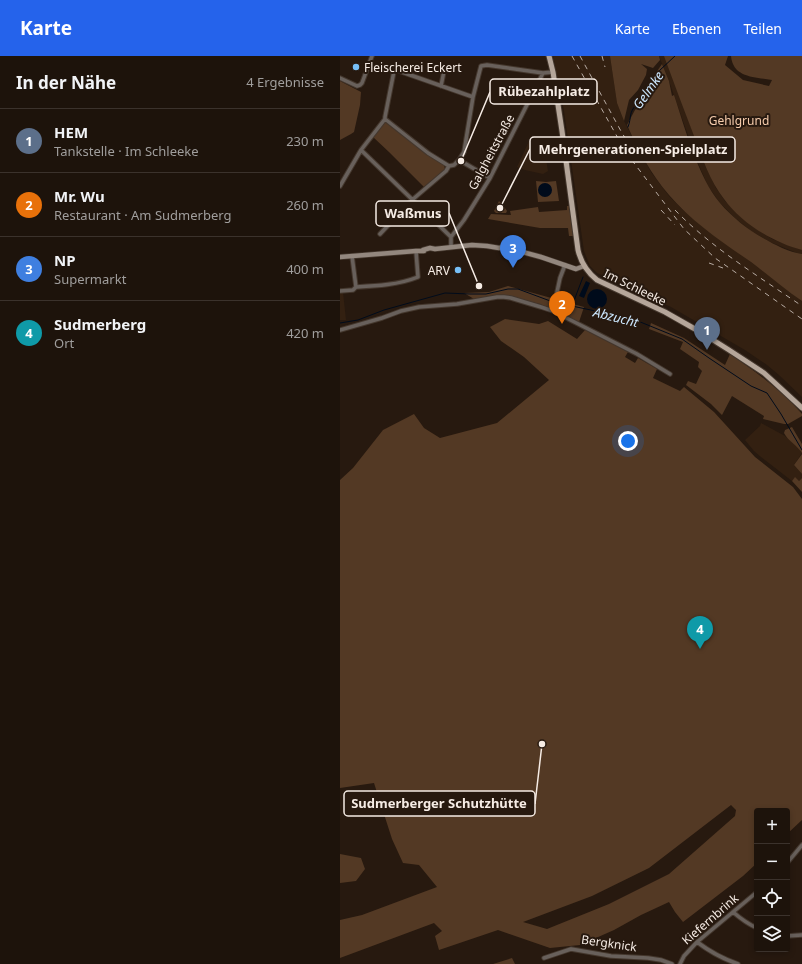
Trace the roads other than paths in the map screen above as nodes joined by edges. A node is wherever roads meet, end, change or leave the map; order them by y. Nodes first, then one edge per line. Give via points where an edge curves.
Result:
1 (372, 56) edge
2 (549, 56) edge
3 (444, 71) dead end
4 (553, 72) junction
5 (543, 73) junction
6 (340, 78) edge
7 (441, 86) junction
8 (473, 97) junction
9 (385, 119) junction
10 (361, 150) junction
11 (459, 160) junction
12 (449, 166) junction
13 (490, 178) junction
14 (340, 186) edge
15 (412, 200) junction
16 (380, 234) dead end
17 (451, 237) junction
18 (451, 247) junction
19 (416, 250) junction
20 (352, 256) junction
21 (340, 257) edge
22 (565, 265) junction
23 (584, 266) junction
24 (356, 287) junction
25 (340, 291) edge
26 (554, 309) junction
27 (340, 330) edge
28 (670, 374) dead end
29 (802, 408) edge
30 (802, 845) edge
31 (790, 859) edge
32 (754, 894) edge
33 (733, 912) junction
34 (754, 927) edge
35 (802, 935) edge
36 (790, 936) edge
37 (697, 942) junction
38 (544, 958) dead end
39 (672, 964) edge
40 (680, 964) edge
41 (738, 964) edge

1 - 6 street via 360,85
2 - 4 main road, Im Schleeke
3 - 7 street
4 - 5 street
4 - 23 main road, Im Schleeke via 578,250
5 - 8 street via 481,66
5 - 13 street, Galgheitstraße
7 - 8 street
7 - 9 street via 395,70
8 - 11 street via 464,150
9 - 10 street
9 - 12 street
10 - 14 street
10 - 15 street
11 - 12 street
11 - 13 street
12 - 15 street
13 - 17 street, Galgheitstraße
15 - 16 street
15 - 17 street
17 - 18 street
18 - 19 main road
18 - 22 main road via 504,247
19 - 20 main road
19 - 24 street via 418,277 405,282
20 - 21 main road
20 - 24 street
22 - 23 main road via 576,269
22 - 26 street
23 - 29 main road, Im Schleeke via 597,280 678,319 751,364
24 - 25 street via 353,290
26 - 27 street via 511,298 496,297 401,311
26 - 28 street
30 - 31 street
32 - 33 street, Kiefernbrink
33 - 34 street
33 - 37 street, Kiefernbrink
35 - 36 street
37 - 40 street, Kiefernbrink
37 - 41 street
38 - 39 street, Bergknick via 571,949 611,956 648,958

